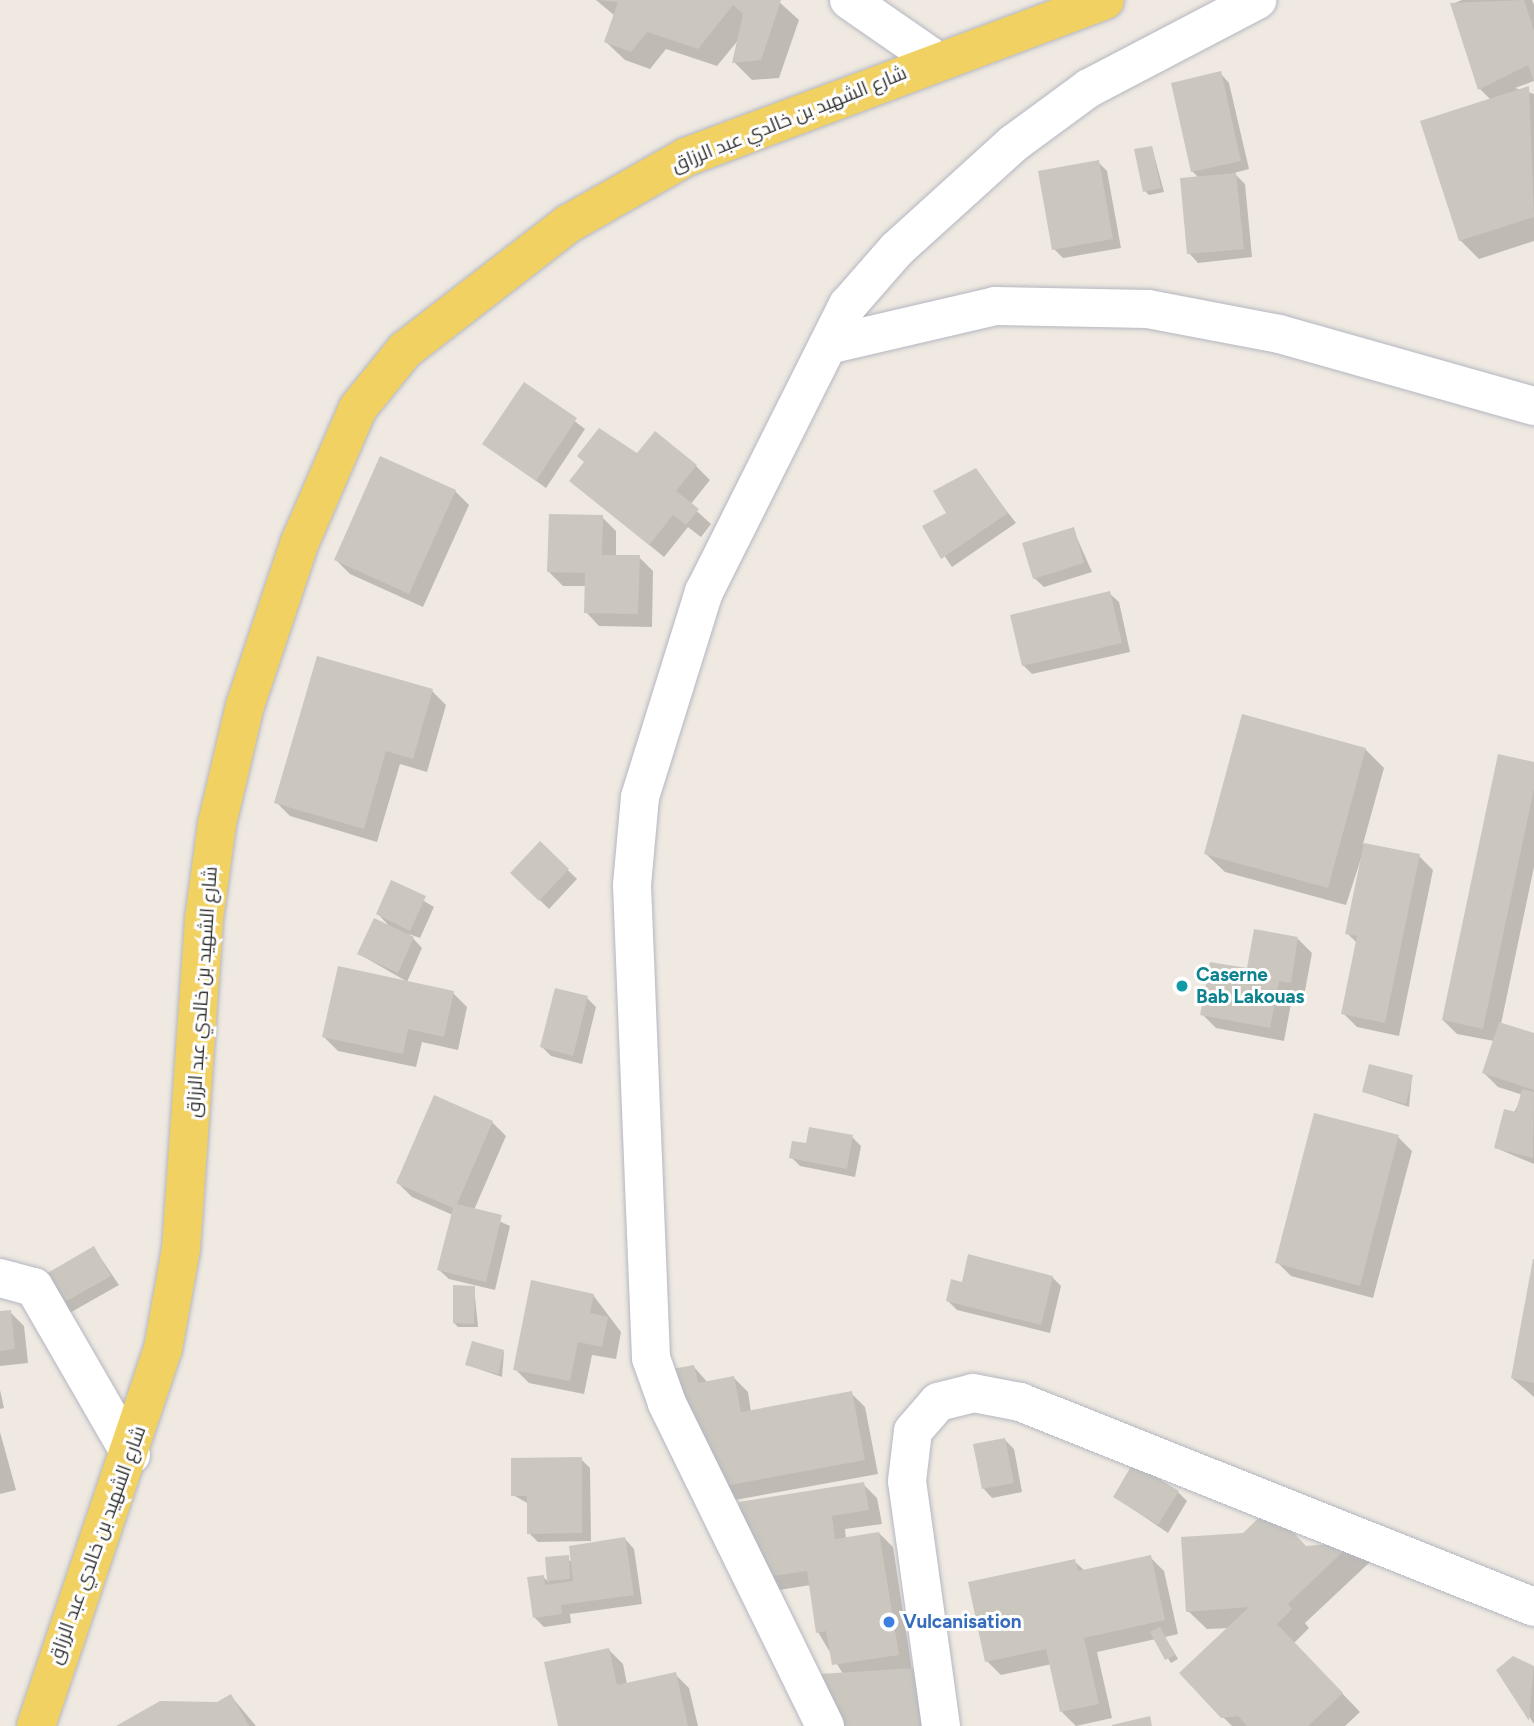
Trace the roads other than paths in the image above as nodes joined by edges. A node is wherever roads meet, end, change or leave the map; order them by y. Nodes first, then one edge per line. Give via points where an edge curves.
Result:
1 (849, 0) edge
2 (1105, 0) edge
3 (1256, 0) edge
4 (937, 61) junction
5 (828, 345) junction
6 (1534, 406) edge
7 (0, 1278) edge
8 (131, 1455) junction
9 (1534, 1607) edge
10 (36, 1726) edge
11 (825, 1726) edge
12 (942, 1726) edge

1 - 4 street
2 - 4 main road, شارع الشهيد بن خالدي عبد الرزاق
3 - 5 street via 1089,88 1014,143 897,249 848,305
4 - 8 main road, شارع الشهيد بن خالدي عبد الرزاق via 686,157 568,224 405,350 358,408 296,555 245,706 217,824 181,1250 163,1349
5 - 6 street via 995,306 1148,309 1279,334
5 - 11 street via 704,592 643,784 632,885 651,1357 667,1403
7 - 8 street via 34,1286
8 - 10 main road, شارع الشهيد بن خالدي عبد الرزاق via 68,1618
9 - 12 street via 1020,1402 973,1393 938,1402 913,1432 907,1481

